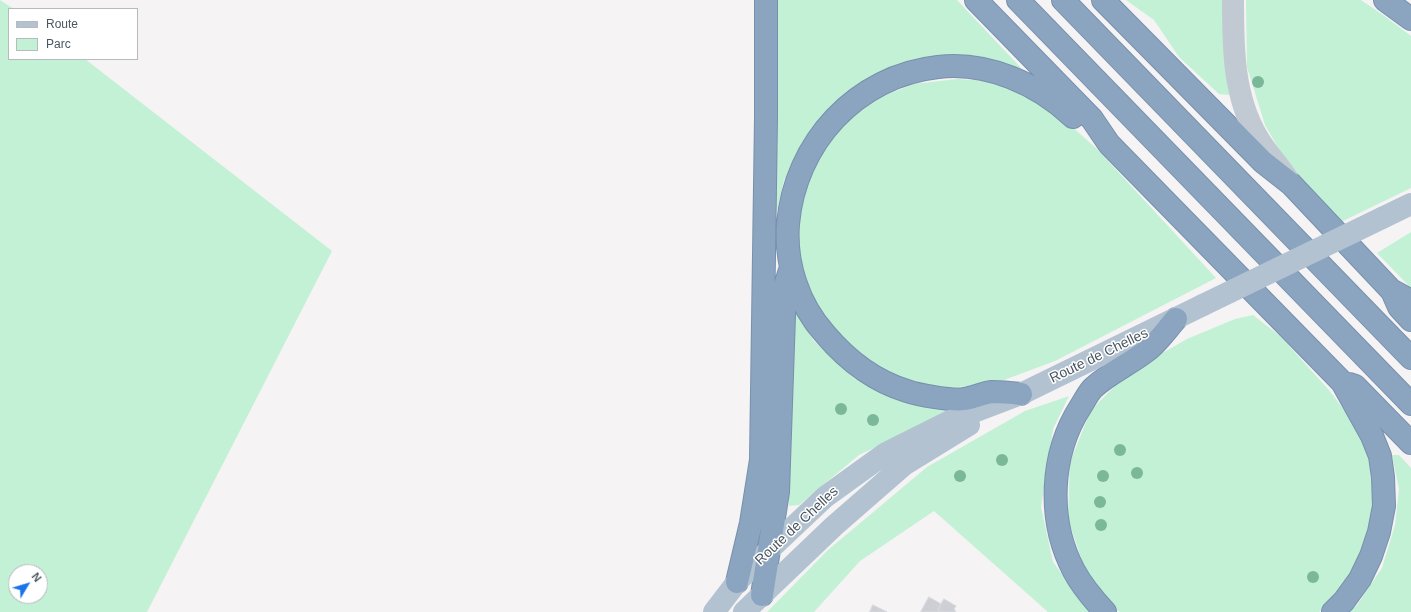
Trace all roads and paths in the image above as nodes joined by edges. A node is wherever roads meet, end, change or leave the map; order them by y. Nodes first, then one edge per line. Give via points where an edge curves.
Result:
1 (766, 0) edge
2 (976, 0) edge
3 (1018, 0) edge
4 (1063, 0) edge
5 (1103, 0) edge
6 (1233, 0) edge
7 (1385, 0) edge
8 (1411, 19) edge
9 (1109, 144) junction
10 (1291, 184) junction
11 (1411, 204) edge
12 (791, 268) junction
13 (1392, 290) junction
14 (1411, 301) edge
15 (1176, 319) junction
16 (1411, 320) edge
17 (1411, 358) edge
18 (1342, 382) junction
19 (1021, 394) junction
20 (1411, 404) edge
21 (1411, 443) edge
22 (770, 548) junction
23 (737, 582) junction
24 (762, 596) junction
25 (714, 612) edge
26 (744, 612) edge
27 (1105, 612) edge
28 (1333, 612) edge

1 - 23 highway via 761,460 751,523
2 - 9 highway via 1092,119
3 - 20 highway
4 - 17 highway
5 - 10 highway via 1263,162
6 - 10 street via 1234,61 1248,118 1258,138
7 - 8 highway
9 - 12 highway via 1082,126 1050,98 1030,86 996,73 963,67 938,66 889,80 866,92 846,107 811,147 798,176 790,207 787,238
9 - 18 highway
10 - 13 highway
11 - 15 main road, Route de Chelles, bridge
12 - 19 highway via 808,310 820,328 848,359 872,375 908,392 963,400 991,392
12 - 22 highway via 785,286 778,492
13 - 14 highway
13 - 16 highway via 1399,307
15 - 19 main road, Route de Chelles
15 - 27 highway via 1146,352 1116,370 1092,389 1073,418 1063,443 1055,495 1057,521 1074,571
18 - 21 highway via 1355,386
18 - 28 highway via 1372,436 1380,456 1384,506 1379,532 1360,579
19 - 22 main road, Route de Chelles via 950,421 886,453 825,496
19 - 24 main road, Route de Chelles via 904,466 834,526
22 - 23 main road, Route de Chelles
22 - 24 highway
23 - 25 main road, Route de Chelles
24 - 26 main road, Route de Chelles

